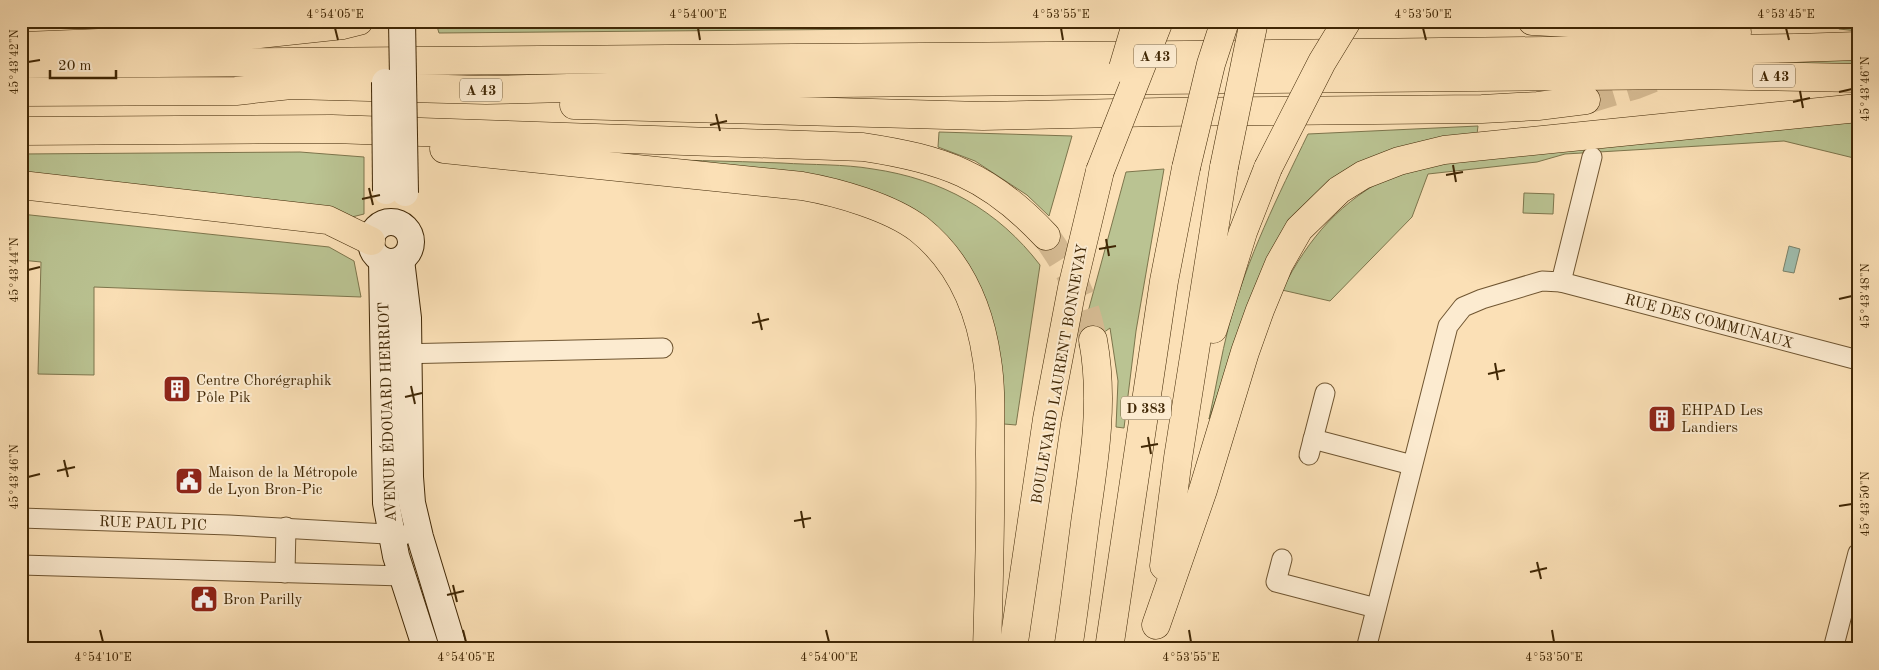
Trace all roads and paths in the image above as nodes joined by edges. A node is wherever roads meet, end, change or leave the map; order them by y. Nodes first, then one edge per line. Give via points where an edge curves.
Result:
1 (359, 21) edge
2 (385, 21) edge
3 (402, 21) edge
4 (1137, 21) edge
5 (1159, 21) edge
6 (1225, 21) edge
7 (1254, 21) edge
8 (1346, 21) edge
9 (1532, 21) edge
10 (1858, 40) edge
11 (21, 46) edge
12 (1858, 46) edge
13 (21, 64) edge
14 (1858, 78) edge
15 (236, 91) junction
16 (21, 92) edge
17 (1586, 100) tunnel mouth
18 (1858, 108) edge
19 (332, 129) junction
20 (21, 131) edge
21 (1592, 157) dead end
22 (1096, 171) junction
23 (21, 185) edge
24 (396, 192) junction
25 (1046, 236) tunnel mouth
26 (389, 242) junction
27 (1561, 282) junction
28 (1094, 340) tunnel mouth
29 (663, 348) dead end
30 (396, 354) junction
31 (1858, 360) edge
32 (1325, 393) dead end
33 (1412, 465) junction
34 (21, 518) edge
35 (286, 528) junction
36 (391, 534) junction
37 (420, 537) junction
38 (1858, 553) edge
39 (1282, 558) dead end
40 (21, 565) edge
41 (285, 574) junction
42 (403, 576) junction
43 (1376, 608) junction
44 (1154, 637) edge
45 (426, 649) edge
46 (454, 649) edge
47 (987, 649) edge
48 (1013, 649) edge
49 (1068, 649) edge
50 (1109, 649) edge
51 (1366, 649) edge
52 (1833, 649) edge

1 - 11 highway via 223,38
2 - 24 street, bridge
3 - 24 street, bridge
4 - 22 highway, bridge
5 - 22 highway, BOULEVARD LAURENT BONNEVAY, bridge
6 - 50 highway, D 383, bridge via 1211,64 1186,168 1164,281
7 - 44 highway, bridge via 1224,167 1178,458
8 - 44 highway, bridge via 1268,168 1242,232 1208,346
9 - 10 highway
12 - 13 highway, A 43
14 - 15 highway, A 43 via 1690,74 727,84 486,90 291,86
15 - 16 highway, A 43
15 - 17 highway via 292,98 982,116 1482,109
18 - 44 highway via 1444,150 1382,167 1339,190 1299,229 1279,264 1245,352
19 - 20 highway
19 - 25 highway via 863,147 903,153 969,175 1017,207
19 - 47 highway via 408,146 827,190 888,211 918,228 939,248 972,299 981,324 988,362
21 - 27 street
22 - 48 highway, BOULEVARD LAURENT BONNEVAY via 1047,419
23 - 26 highway via 328,220
24 - 26 street, AVENUE ÉDOUARD HERRIOT
26 - 30 street, AVENUE ÉDOUARD HERRIOT
27 - 31 street, RUE DES COMMUNAUX
27 - 33 street, RUE DES COMMUNAUX via 1542,281 1482,299 1463,307 1455,316 1448,326
28 - 49 highway via 1099,413
29 - 30 street
30 - 36 street, AVENUE ÉDOUARD HERRIOT via 386,503
30 - 37 street, AVENUE ÉDOUARD HERRIOT via 412,504
32 - 33 street via 1311,447
33 - 43 street, RUE DES COMMUNAUX
34 - 35 street, RUE PAUL PIC
35 - 36 street, RUE PAUL PIC
35 - 41 street
36 - 37 street, RUE PAUL PIC
36 - 42 street, AVENUE ÉDOUARD HERRIOT
37 - 46 street, AVENUE ÉDOUARD HERRIOT
38 - 52 street
39 - 43 street via 1276,582
40 - 41 street
41 - 42 street
42 - 45 street, AVENUE ÉDOUARD HERRIOT
43 - 51 street, RUE DES COMMUNAUX

